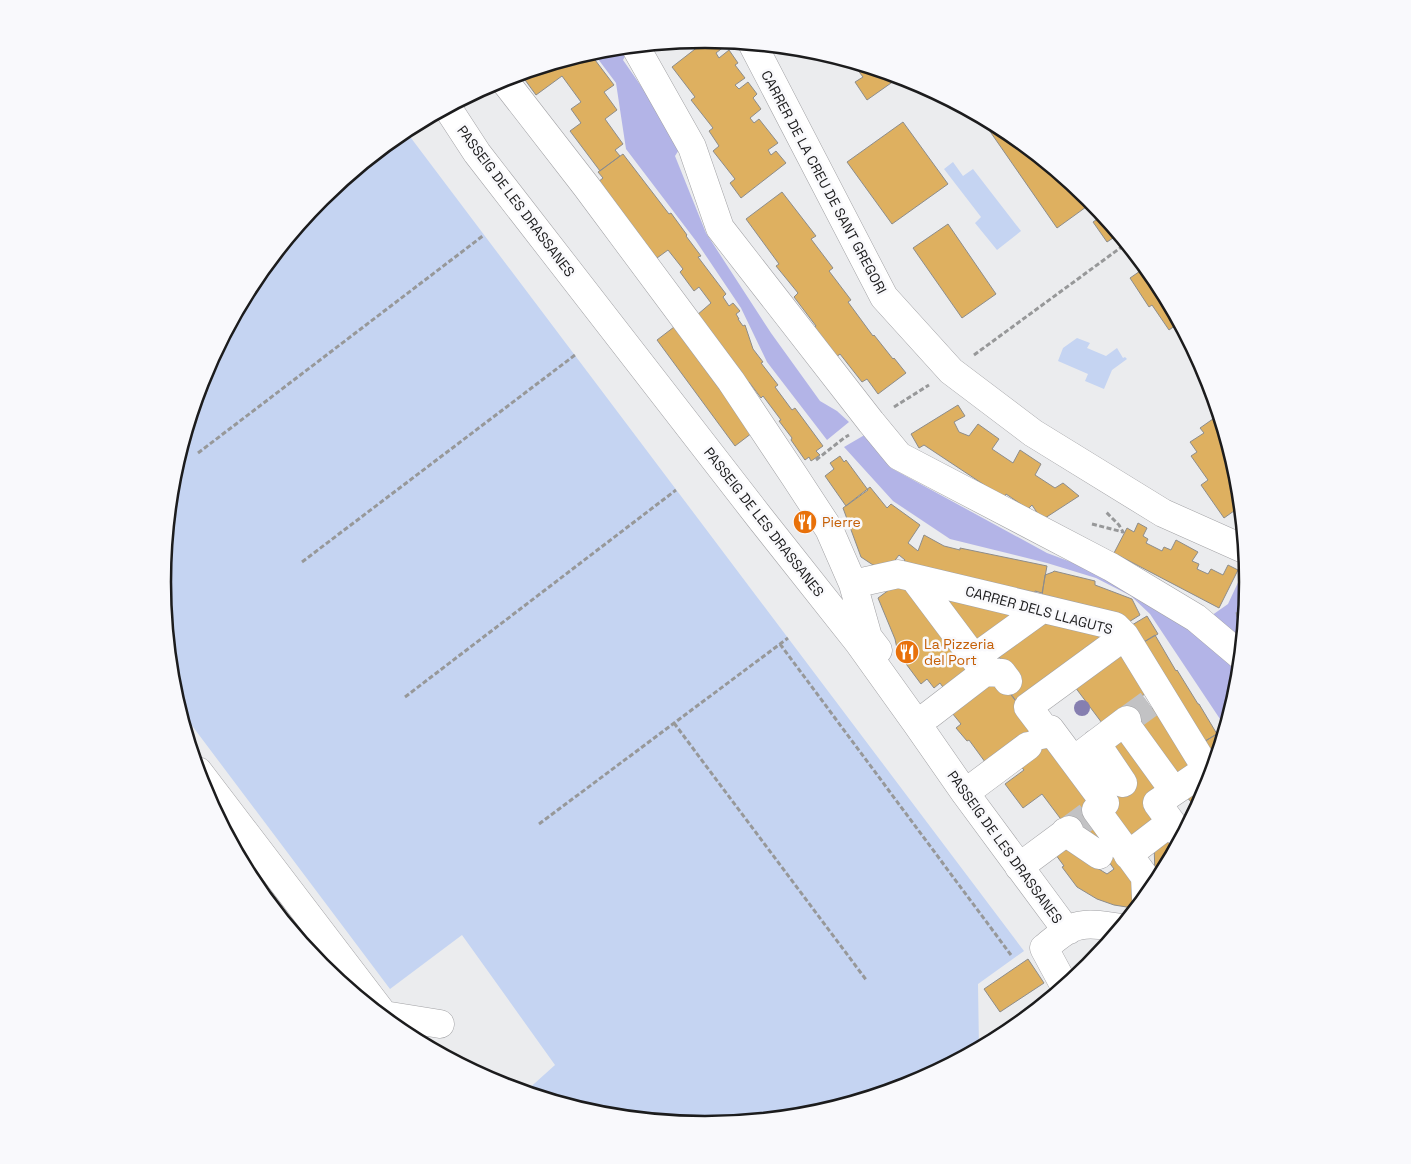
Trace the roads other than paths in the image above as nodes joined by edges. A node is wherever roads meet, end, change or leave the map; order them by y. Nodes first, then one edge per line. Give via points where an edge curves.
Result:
1 (756, 50) edge
2 (638, 52) edge
3 (507, 86) edge
4 (451, 112) edge
5 (1239, 547) edge
6 (914, 578) junction
7 (853, 584) junction
8 (1042, 609) junction
9 (1125, 636) junction
10 (1235, 650) edge
11 (989, 671) junction
12 (929, 715) junction
13 (1039, 738) junction
14 (1096, 743) junction
15 (1075, 762) junction
16 (1206, 769) edge
17 (1204, 773) edge
18 (1123, 783) dead end
19 (971, 789) junction
20 (1174, 791) junction
21 (215, 793) edge
22 (1080, 822) junction
23 (1177, 830) edge
24 (1117, 853) junction
25 (1025, 862) junction
26 (1145, 885) edge
27 (1074, 927) junction
28 (1112, 928) edge
29 (1061, 981) edge
30 (372, 1000) edge
31 (396, 1017) edge
32 (440, 1024) dead end

1 - 5 street, CARRER DE LA CREU DE SANT GREGORI via 884,297 951,371 1033,433 1163,514
2 - 10 street via 692,146 720,228 899,456 1111,567 1196,618
3 - 7 street, PASSEIG DE LES DRASSANES via 731,381 829,529
4 - 19 street, PASSEIG DE LES DRASSANES via 484,161 859,644 917,724
6 - 7 street, CARRER DELS LLAGUTS via 898,574
6 - 8 street, CARRER DELS LLAGUTS
6 - 11 street
7 - 12 street, PASSEIG DE LES DRASSANES via 868,637
8 - 9 street, CARRER DELS LLAGUTS via 1115,626
8 - 11 street
9 - 13 street via 1027,705
9 - 16 street, CARRER DELS LLAGUTS via 1155,700
11 - 12 street
12 - 19 street, PASSEIG DE LES DRASSANES
13 - 15 street via 1050,730
13 - 19 street
14 - 15 street
14 - 18 street
14 - 20 street via 1126,721
15 - 22 street via 1105,803
17 - 20 street, CARRER DELS LLAGUTS
19 - 25 street, PASSEIG DE LES DRASSANES
20 - 23 street via 1157,803
21 - 30 street
22 - 24 street
22 - 24 street
22 - 25 street
23 - 24 street
24 - 26 street via 1145,877
25 - 27 street, PASSEIG DE LES DRASSANES via 1064,927
27 - 28 street, PASSEIG DE LES DRASSANES
27 - 29 street via 1044,948
31 - 32 street

